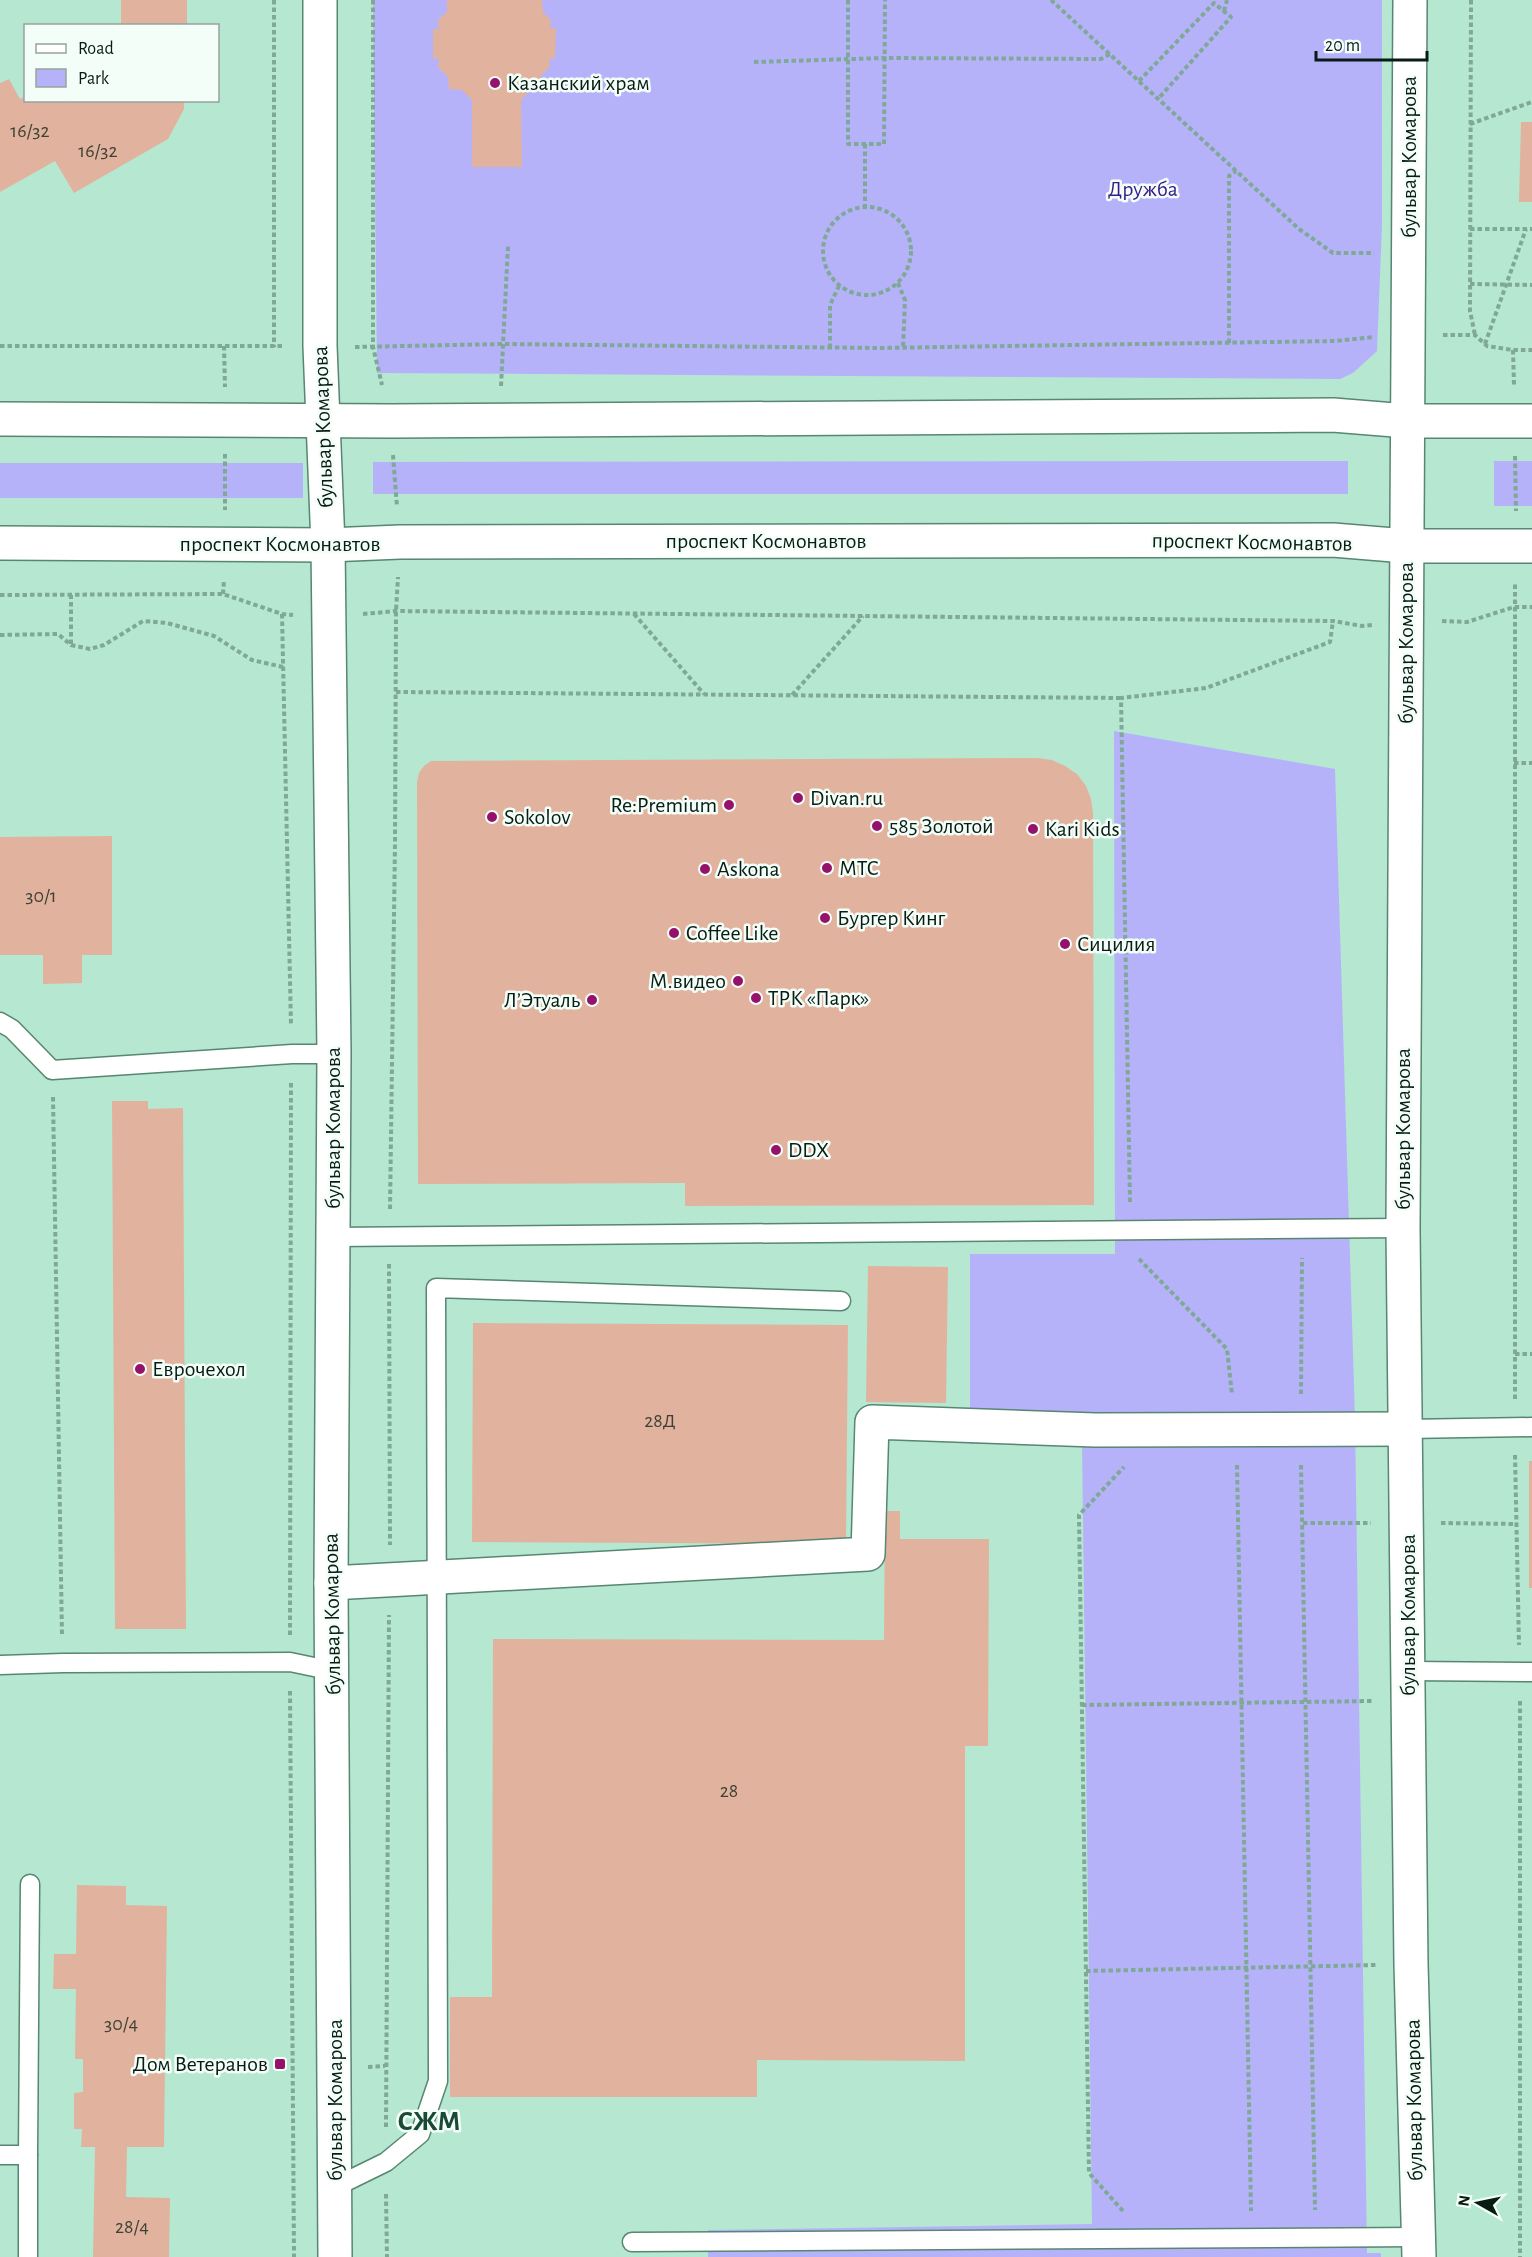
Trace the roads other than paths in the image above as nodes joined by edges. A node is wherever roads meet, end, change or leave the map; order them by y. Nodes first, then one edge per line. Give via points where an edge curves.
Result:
1 (320, 0) edge
2 (1410, 0) edge
3 (0, 419) edge
4 (321, 420) junction
5 (1407, 421) junction
6 (1524, 421) edge
7 (0, 543) edge
8 (328, 545) junction
9 (1406, 546) junction
10 (1524, 546) edge
11 (4, 1027) edge
12 (334, 1054) junction
13 (1402, 1228) junction
14 (332, 1237) junction
15 (842, 1301) dead end
16 (1532, 1427) edge
17 (1406, 1429) junction
18 (436, 1579) junction
19 (331, 1583) junction
20 (0, 1665) edge
21 (333, 1671) junction
22 (1532, 1672) edge
23 (1409, 1685) junction
24 (30, 1884) dead end
25 (28, 2155) junction
26 (0, 2156) edge
27 (335, 2187) junction
28 (632, 2242) dead end
29 (1418, 2247) edge
30 (28, 2257) edge
31 (335, 2257) edge

1 - 4 street, бульвар Комарова
2 - 5 street, бульвар Комарова
3 - 4 street
4 - 5 street via 1333,415
4 - 8 street, бульвар Комарова
5 - 6 street
5 - 9 street, бульвар Комарова
7 - 8 street, проспект Космонавтов
8 - 9 street, проспект Космонавтов via 1333,540
8 - 12 street, бульвар Комарова
9 - 10 street, проспект Космонавтов
9 - 13 street, бульвар Комарова
11 - 12 lane via 52,1070
12 - 14 street, бульвар Комарова
13 - 14 lane
13 - 17 street, бульвар Комарова
14 - 19 street, бульвар Комарова
15 - 18 lane via 435,1288
16 - 17 lane
17 - 18 street via 1144,1430 872,1422 868,1554
17 - 23 street, бульвар Комарова
18 - 19 street
18 - 27 lane via 438,2081 420,2134 386,2162
19 - 21 street, бульвар Комарова
20 - 21 lane via 290,1662
21 - 27 street, бульвар Комарова
22 - 23 lane
23 - 29 street, бульвар Комарова
24 - 25 lane
25 - 26 lane
25 - 30 lane
27 - 31 street, бульвар Комарова
28 - 29 lane via 1316,2238

